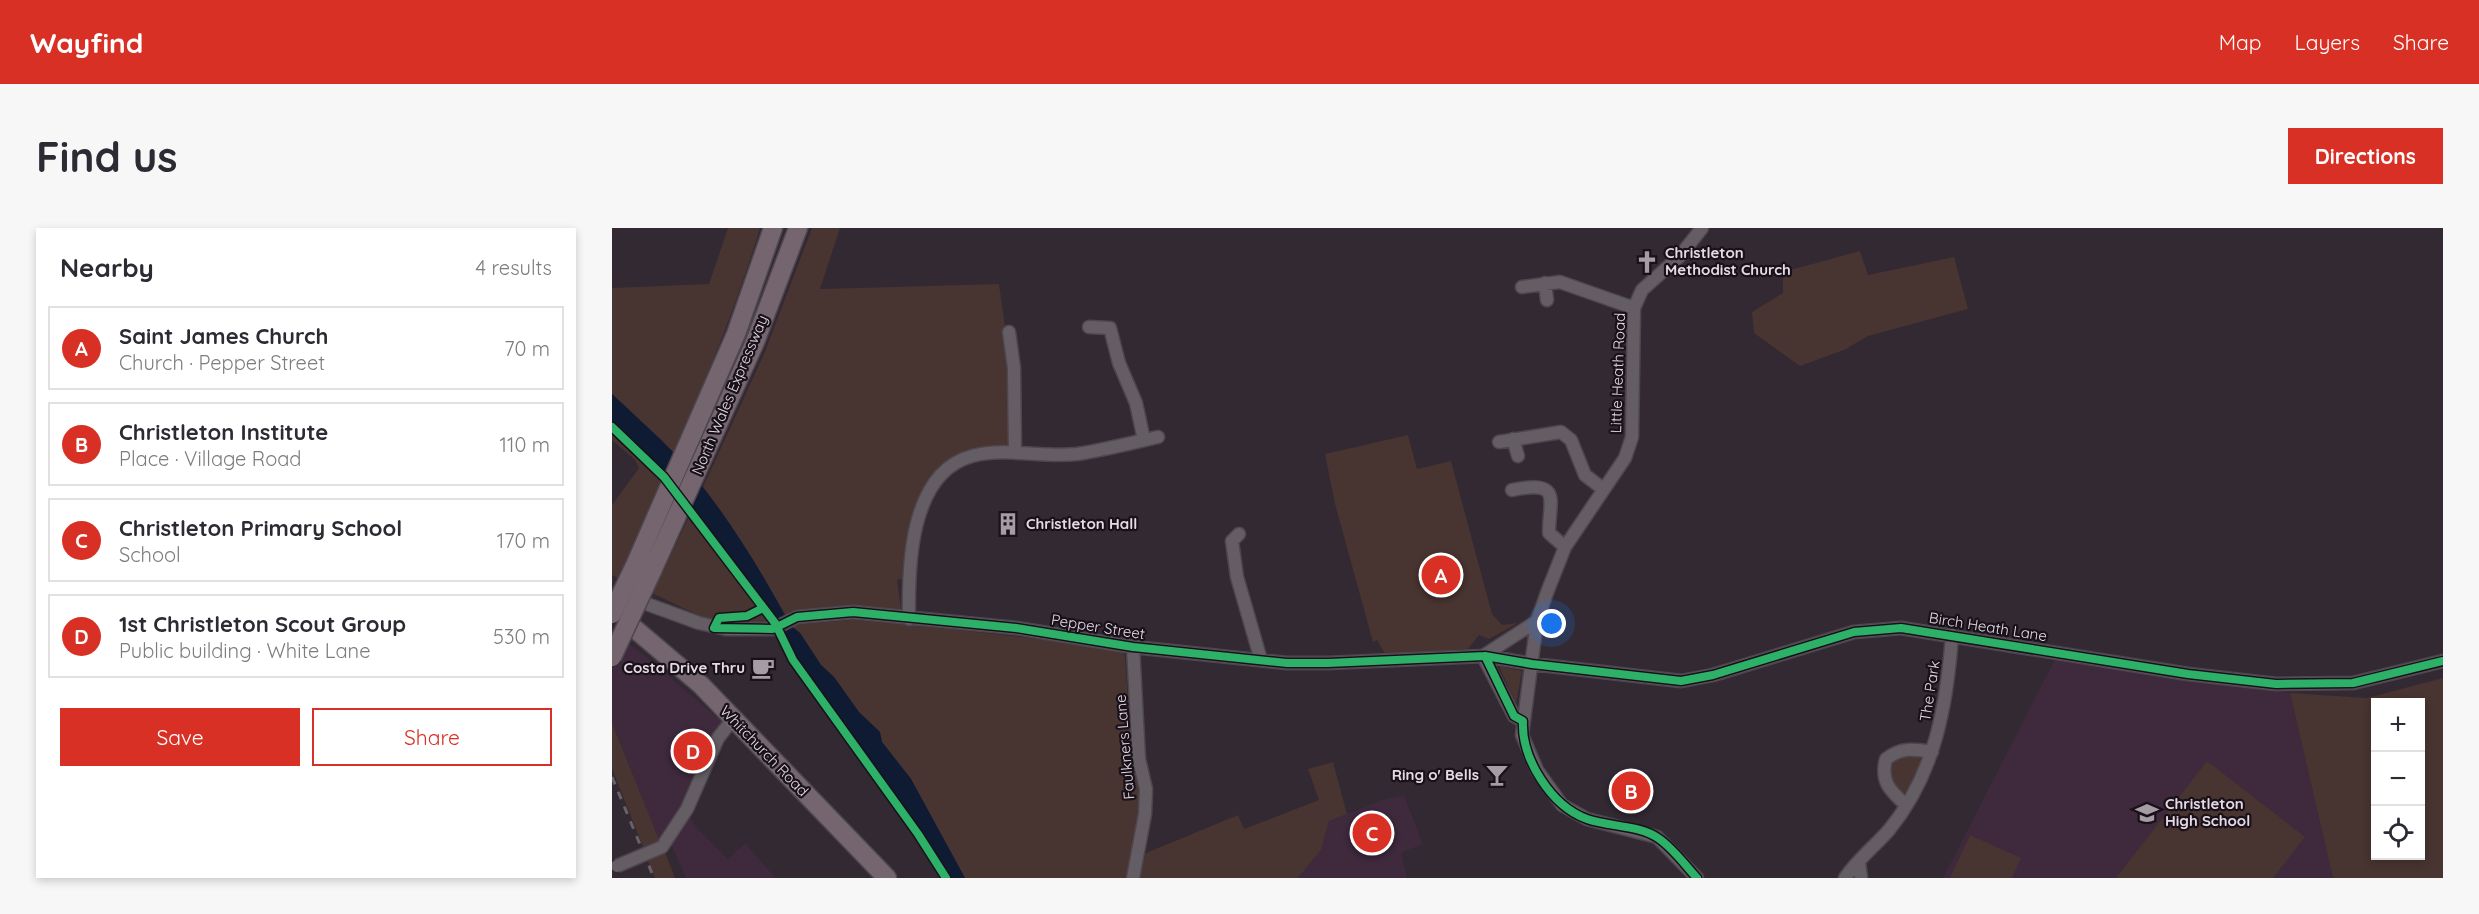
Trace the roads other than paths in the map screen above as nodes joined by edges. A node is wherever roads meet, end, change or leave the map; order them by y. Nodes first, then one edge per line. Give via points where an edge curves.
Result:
1 (773, 228) edge
2 (798, 228) edge
3 (1702, 228) edge
4 (1545, 283) junction
5 (1522, 287) dead end
6 (1547, 300) dead end
7 (1634, 308) junction
8 (1089, 327) dead end
9 (1009, 332) dead end
10 (1158, 437) dead end
11 (1514, 439) junction
12 (1144, 440) junction
13 (1499, 441) dead end
14 (1015, 453) junction
15 (1518, 456) dead end
16 (1603, 489) junction
17 (1512, 490) dead end
18 (668, 516) junction
19 (1239, 534) dead end
20 (1566, 547) junction
21 (644, 567) junction
22 (647, 604) dead end
23 (612, 614) edge
24 (909, 619) junction
25 (1537, 621) junction
26 (635, 629) dead end
27 (1952, 635) junction
28 (1133, 647) junction
29 (1484, 656) junction
30 (612, 657) edge
31 (1261, 660) junction
32 (2443, 661) edge
33 (1532, 664) junction
34 (733, 719) junction
35 (1523, 721) junction
36 (1932, 752) junction
37 (1906, 805) junction
38 (1859, 862) junction
39 (617, 866) dead end
40 (887, 878) edge
41 (1133, 878) edge
42 (1696, 878) edge
43 (1845, 878) edge
44 (1861, 878) edge

1 - 18 highway, North Wales Expressway via 736,334 694,435
2 - 18 highway, North Wales Expressway via 755,342 707,450
3 - 7 street, Little Heath Road via 1680,256 1642,290
4 - 5 street
4 - 6 street
4 - 7 street via 1560,282
7 - 16 street, Little Heath Road via 1632,438 1625,458
8 - 12 street via 1110,328 1136,403
9 - 14 street via 1014,368
10 - 12 street
11 - 13 street
11 - 15 street
11 - 16 street via 1561,432 1570,440 1585,475
12 - 14 street via 1076,454
14 - 24 street via 971,456 944,474 933,488 910,547
16 - 20 street, Little Heath Road
17 - 20 street via 1532,486 1548,493 1553,506 1549,533
18 - 21 highway, North Wales Expressway
19 - 31 street via 1232,541 1237,577
20 - 25 street, Little Heath Road
21 - 23 highway, North Wales Expressway, bridge
21 - 30 highway, North Wales Expressway, bridge
22 - 24 street, Pepper Street via 714,628 773,629 806,615 853,612
24 - 28 street, Pepper Street via 1016,628
25 - 29 street
25 - 33 street, Little Heath Road
26 - 34 highway, Whitchurch Road via 687,672
27 - 32 street, Birch Heath Lane via 2188,674 2276,684 2353,684
27 - 33 street, Birch Heath Lane via 1901,628 1854,632 1681,681
27 - 36 street, The Park via 1948,684
28 - 31 street, Pepper Street
28 - 41 street, Faulkners Lane via 1139,759 1146,789
29 - 31 street, Pepper Street via 1328,663
29 - 33 street, Pepper Street
29 - 35 street via 1514,716
33 - 35 street, Little Heath Road
34 - 39 street, bridge via 718,738 687,809 663,847
34 - 40 highway, Whitchurch Road
35 - 42 street via 1522,735 1537,770 1562,805 1587,819 1657,837
36 - 37 street, The Park via 1918,788
36 - 37 street via 1909,748 1886,759 1884,779 1891,792
37 - 38 street, The Park
38 - 43 street, The Park
38 - 44 street

